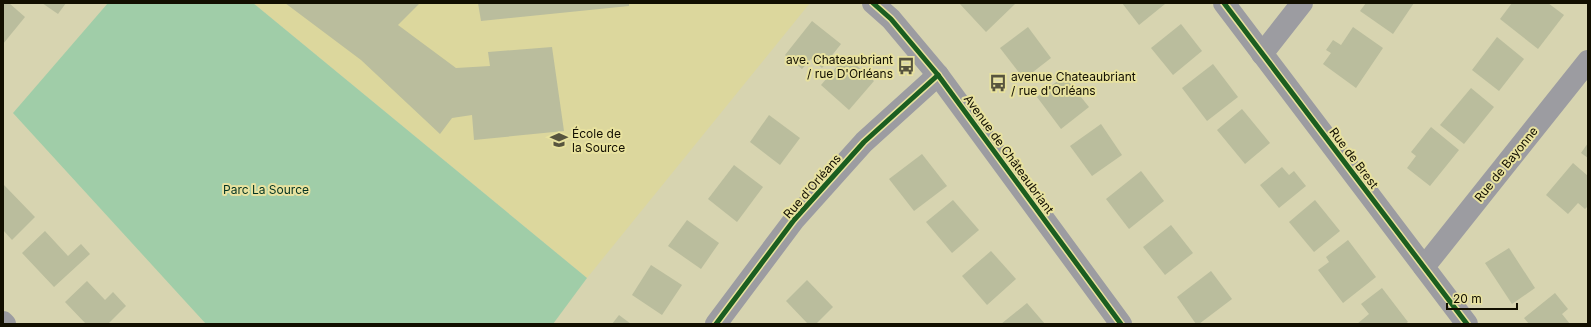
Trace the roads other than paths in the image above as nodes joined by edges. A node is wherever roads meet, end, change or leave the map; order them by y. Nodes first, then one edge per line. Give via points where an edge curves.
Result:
1 (873, 3) edge
2 (1224, 3) edge
3 (1302, 3) edge
4 (1262, 54) junction
5 (1588, 61) edge
6 (938, 75) junction
7 (1424, 267) junction
8 (724, 320) edge
9 (1121, 324) edge
10 (1467, 324) edge

1 - 6 street, Avenue de Châteaubriant via 891,19
2 - 4 street, Rue de Brest
3 - 4 street
4 - 7 street, Rue de Brest
5 - 7 street, Rue de Bayonne
6 - 8 street, Rue d'Orléans via 864,142 794,220
6 - 9 street, Avenue de Châteaubriant
7 - 10 street, Rue de Brest

